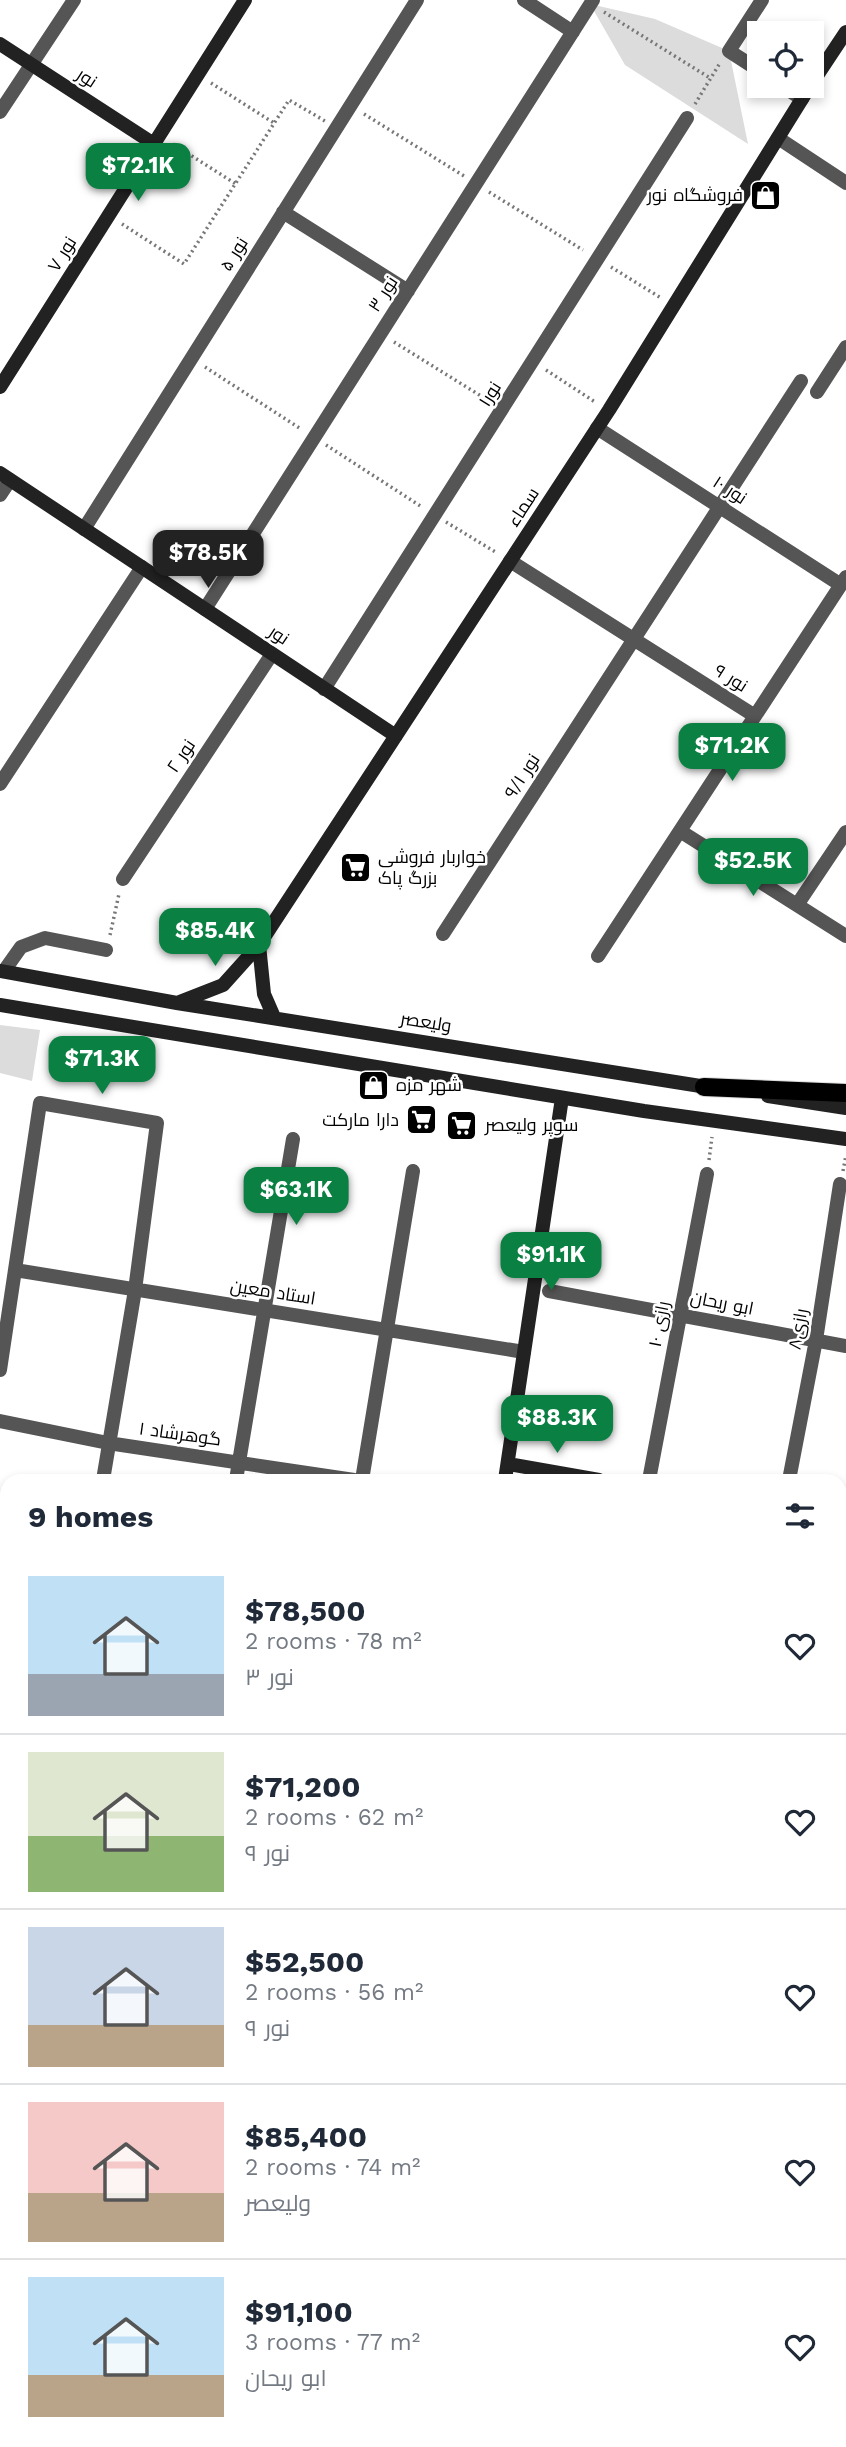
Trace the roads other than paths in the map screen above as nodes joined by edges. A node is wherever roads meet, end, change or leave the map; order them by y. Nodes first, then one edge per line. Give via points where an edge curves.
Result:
1 (74, 0) edge
2 (245, 0) edge
3 (417, 0) edge
4 (524, 0) edge
5 (762, 0) edge
6 (592, 2) edge
7 (748, 21) edge
8 (747, 23) edge
9 (573, 32) junction
10 (846, 32) edge
11 (0, 44) edge
12 (747, 63) edge
13 (32, 65) junction
14 (824, 65) edge
15 (802, 99) edge
16 (0, 112) edge
17 (687, 118) road end
18 (778, 138) junction
19 (157, 140) junction
20 (846, 183) edge
21 (284, 212) junction
22 (408, 291) junction
23 (846, 346) edge
24 (801, 381) dead end
25 (0, 387) edge
26 (817, 392) dead end
27 (597, 428) junction
28 (5, 476) edge
29 (0, 495) edge
30 (719, 507) junction
31 (84, 529) junction
32 (510, 561) junction
33 (142, 567) junction
34 (844, 581) edge
35 (205, 609) junction
36 (634, 639) junction
37 (272, 654) junction
38 (324, 689) junction
39 (755, 716) junction
40 (396, 736) junction
41 (0, 784) edge
42 (680, 831) junction
43 (846, 832) edge
44 (123, 879) road end
45 (797, 905) junction
46 (443, 934) dead end
47 (846, 936) edge
48 (260, 945) junction
49 (106, 950) road end
50 (598, 956) dead end
51 (2, 971) edge
52 (177, 1003) junction
53 (0, 1005) edge
54 (274, 1017) junction
55 (704, 1087) junction
56 (846, 1093) edge
57 (562, 1098) junction
58 (846, 1108) edge
59 (293, 1139) dead end
60 (846, 1139) edge
61 (413, 1171) dead end
62 (707, 1174) road end
63 (841, 1184) dead end
64 (15, 1270) junction
65 (135, 1290) junction
66 (549, 1290) dead end
67 (264, 1310) junction
68 (680, 1315) junction
69 (387, 1330) junction
70 (816, 1340) junction
71 (846, 1346) edge
72 (524, 1352) junction
73 (0, 1370) edge
74 (0, 1421) edge
75 (108, 1443) junction
76 (239, 1462) junction
77 (508, 1464) junction
78 (104, 1474) edge
79 (237, 1474) edge
80 (316, 1474) edge
81 (363, 1474) edge
82 (506, 1474) edge
83 (565, 1474) edge
84 (650, 1474) edge
85 (790, 1474) edge

1 - 13 street
2 - 19 street, نور ۷
3 - 21 street, نور ۵
4 - 9 street
5 - 7 street
6 - 9 street, نور ۳
8 - 12 street via 729,51
9 - 22 street, نور ۳
10 - 14 street, سماء
11 - 13 street, نور
13 - 16 street
13 - 19 street, نور
15 - 18 street, سماء
17 - 38 street, نور۱
18 - 20 street
18 - 27 street, سماء
19 - 25 street, نور ۷
21 - 22 street
21 - 31 street, نور ۵
22 - 35 street, نور ۳
23 - 26 street
24 - 30 street, نور ۹/۱
27 - 30 street, نور ۱۰
27 - 32 street, سماء
28 - 29 street
28 - 31 street, نور
30 - 34 street, نور ۱۰
30 - 36 street, نور ۹/۱
31 - 33 street, نور
32 - 36 street, نور ۹
32 - 40 street, سماء
33 - 35 street, نور
33 - 41 street
34 - 39 street
35 - 37 street, نور
36 - 39 street, نور ۹
36 - 46 street, نور ۹/۱
37 - 38 street, نور
37 - 44 street, نور ۲
38 - 40 street, نور
39 - 42 street, نور ۹
40 - 48 street, سماء
42 - 45 street
42 - 50 street, نور ۹
43 - 45 street
45 - 47 street
48 - 52 street, سماء via 223,985
48 - 54 street via 264,994
49 - 51 street via 45,938 21,947
51 - 52 street, ولیعصر
52 - 54 street, ولیعصر
53 - 57 street
54 - 55 street, ولیعصر
55 - 56 main road
55 - 58 street, ولیعصر
57 - 60 street
57 - 72 street
59 - 67 street
61 - 69 street
62 - 68 street, رازی ۱۰
63 - 70 street, رازی۸
64 - 65 street, استاد معین
64 - 65 street via 40,1103 157,1123
64 - 73 street
65 - 67 street, استاد معین
65 - 75 street
66 - 68 street, ابو ریحان
67 - 69 street, استاد معین
67 - 76 street
68 - 70 street, ابو ریحان
68 - 84 street, رازی ۱۰
69 - 72 street, استاد معین
69 - 81 street
70 - 71 street, ابو ریحان
70 - 85 street, رازی۸
72 - 77 street
74 - 75 street, گوهرشاد ۱
75 - 76 street, گوهرشاد ۱
75 - 78 street
76 - 79 street
76 - 80 street, گوهرشاد ۱
77 - 82 street
77 - 83 street

